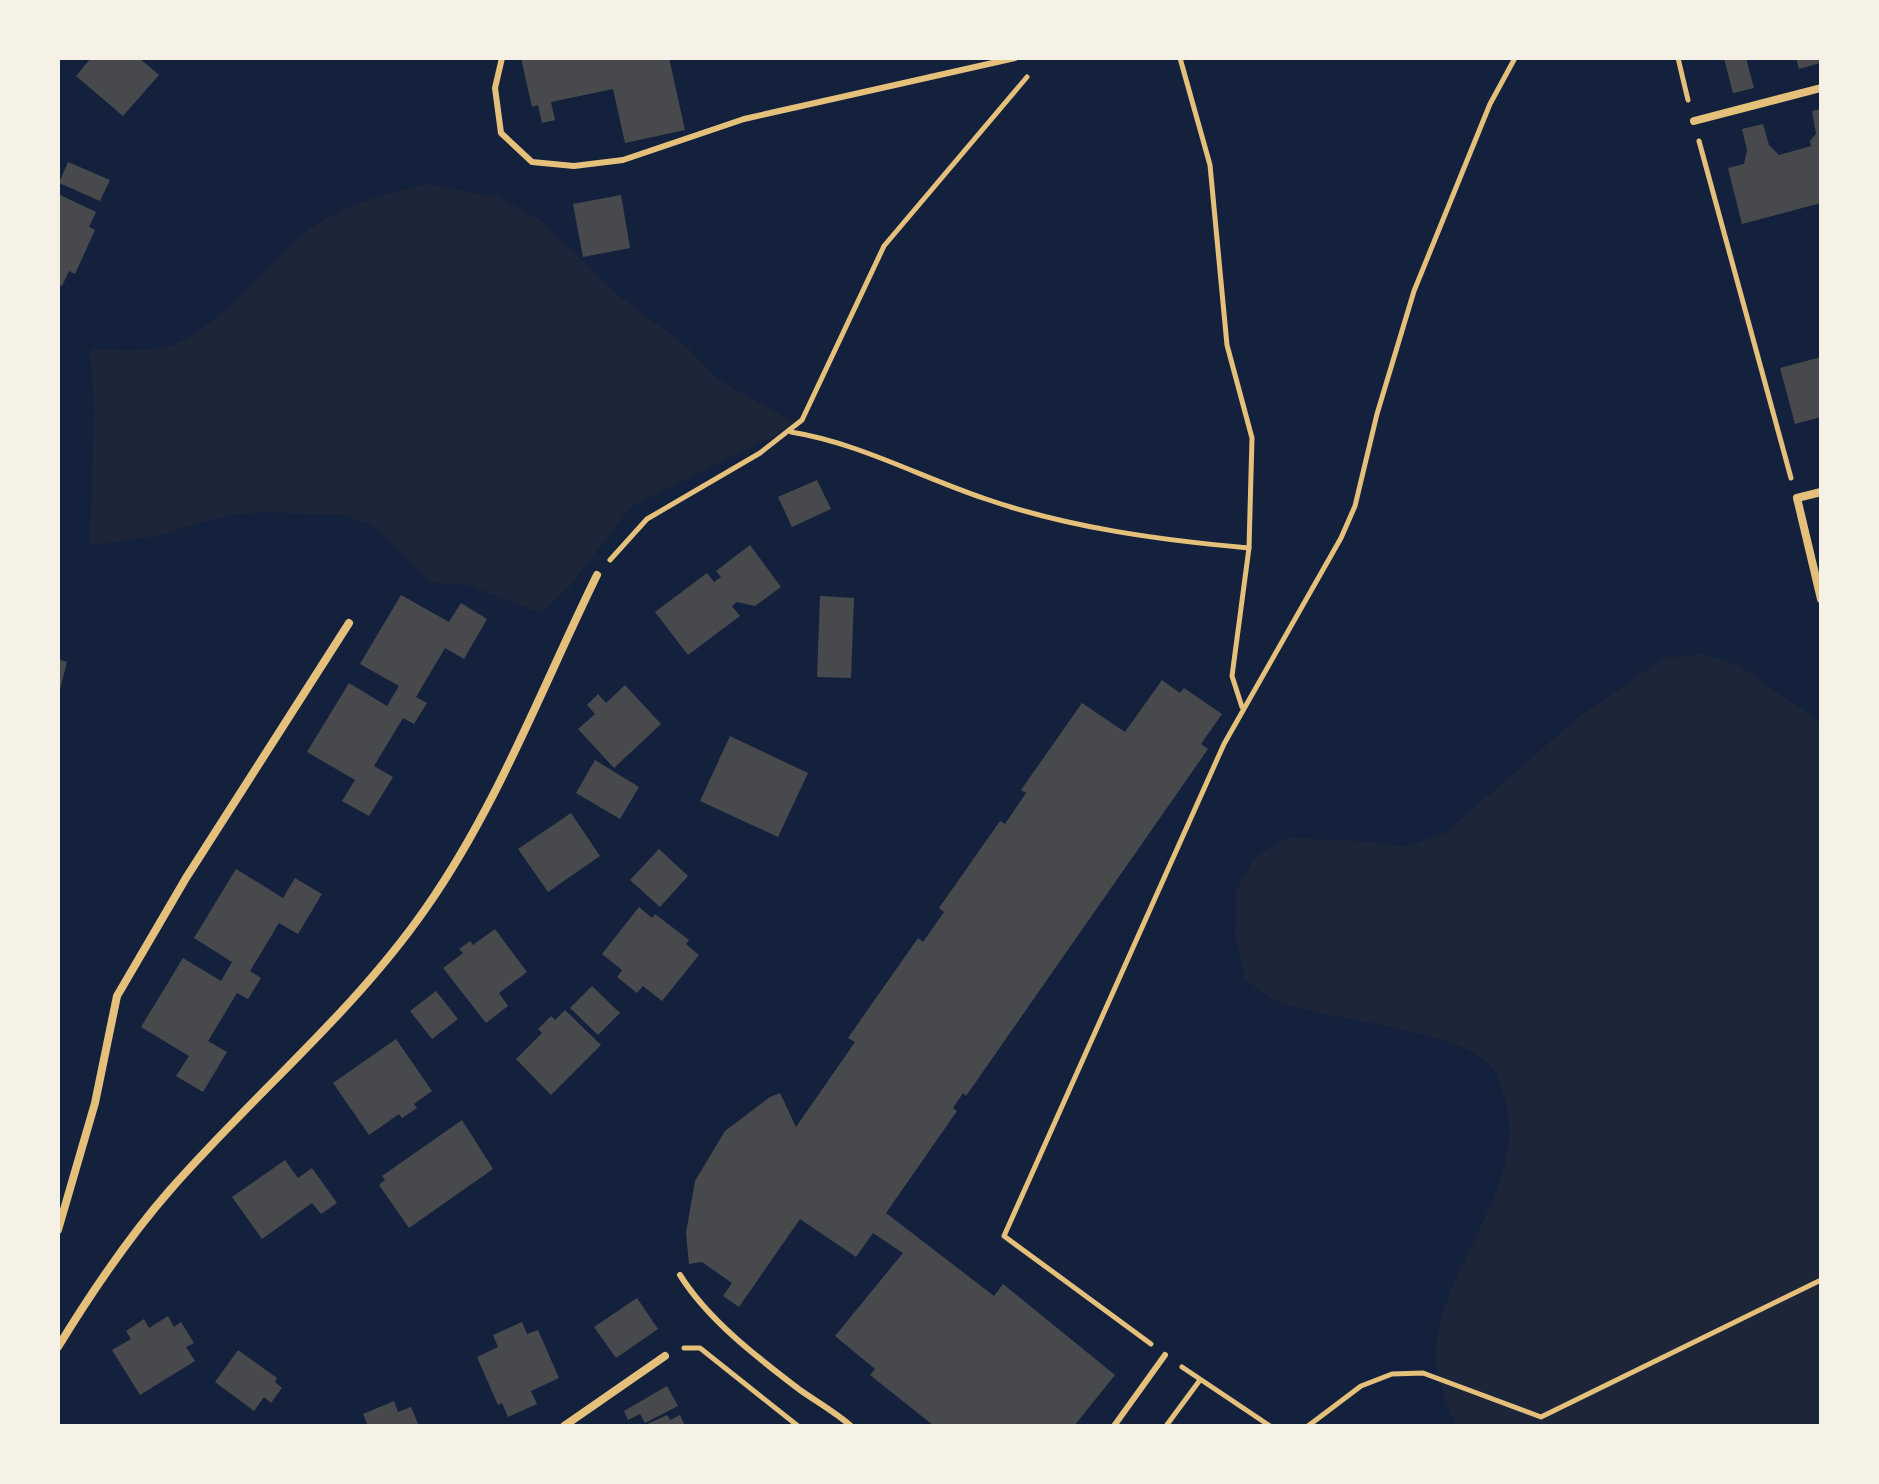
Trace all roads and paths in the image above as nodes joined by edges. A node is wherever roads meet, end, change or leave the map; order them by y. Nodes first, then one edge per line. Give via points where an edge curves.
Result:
1 (502, 58) edge
2 (1015, 58) edge
3 (1180, 58) edge
4 (1515, 58) edge
5 (1678, 58) edge
6 (1034, 69) dead end
7 (1821, 88) edge
8 (1694, 121) junction
9 (790, 432) junction
10 (1821, 492) edge
11 (1797, 498) junction
12 (1249, 548) junction
13 (597, 575) joint
14 (1821, 599) edge
15 (349, 623) dead end
16 (1242, 708) junction
17 (58, 1230) edge
18 (680, 1275) dead end
19 (1821, 1280) edge
20 (58, 1347) edge
21 (1165, 1355) junction
22 (665, 1356) joint
23 (1200, 1380) junction
24 (564, 1426) edge
25 (798, 1426) edge
26 (851, 1426) edge
27 (1114, 1426) edge
28 (1166, 1426) edge
29 (1270, 1426) edge
30 (1308, 1426) edge

1 - 2 lane via 495,88 501,133 532,162 574,166 623,160 744,119
3 - 12 path via 1210,165 1223,320 1252,438
4 - 16 path via 1490,104 1414,291 1350,517
5 - 8 path
6 - 9 path via 884,246 802,420
7 - 8 street
8 - 11 path
9 - 12 path via 831,440 989,500 1064,521 1175,542
9 - 13 path via 647,519
10 - 11 street
11 - 14 street
12 - 16 path via 1232,676
13 - 20 street via 507,771 427,907 353,1001 169,1191 91,1293
15 - 17 street via 117,996 95,1103
16 - 21 path via 1004,1236
18 - 26 lane via 706,1309
19 - 30 path via 1541,1417 1423,1373 1392,1374 1361,1386
21 - 23 path
21 - 27 lane
22 - 24 street
22 - 25 path via 689,1346 700,1348
23 - 28 path
23 - 29 path

